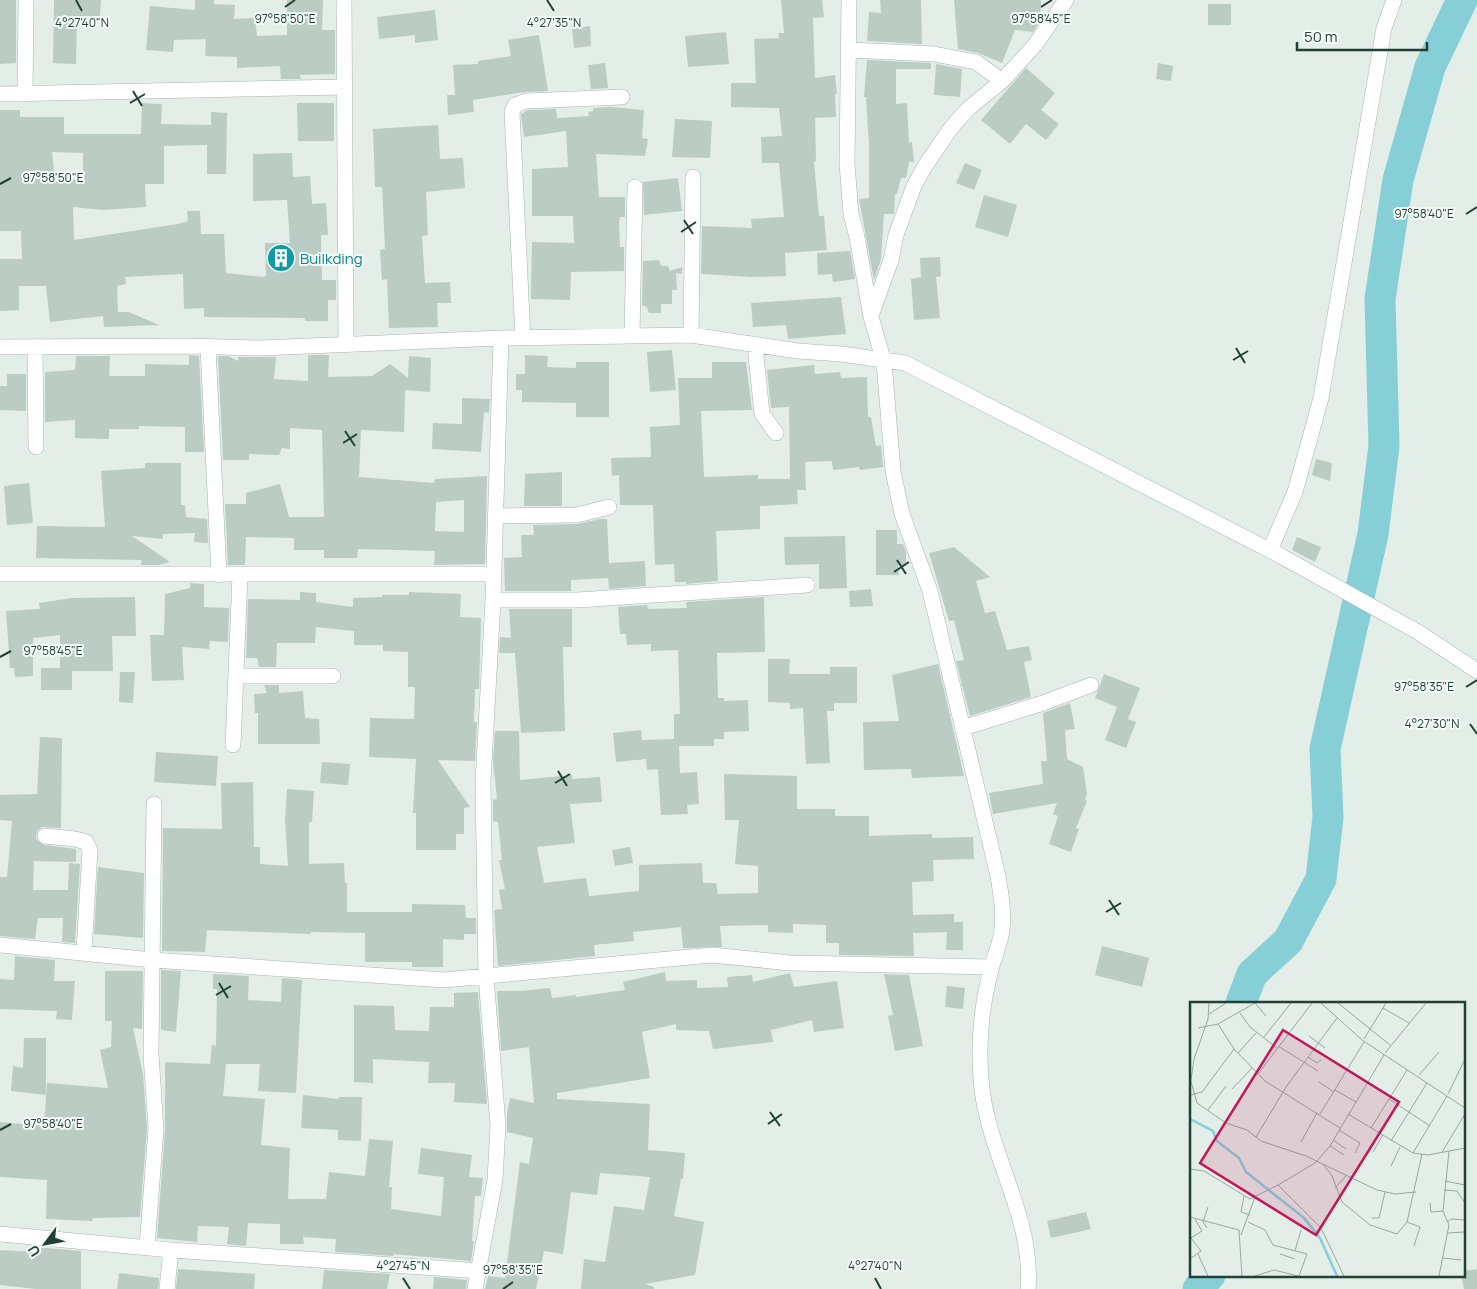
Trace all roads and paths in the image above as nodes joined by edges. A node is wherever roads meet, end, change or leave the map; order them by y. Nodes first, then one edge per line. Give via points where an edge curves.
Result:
1 (26, 0) edge
2 (344, 0) edge
3 (849, 0) edge
4 (1066, 0) edge
5 (1394, 0) edge
6 (849, 50) junction
7 (1002, 80) junction
8 (344, 87) junction
9 (0, 94) edge
10 (25, 94) junction
11 (622, 97) dead end
12 (694, 177) dead end
13 (634, 187) dead end
14 (871, 317) junction
15 (691, 335) junction
16 (632, 336) junction
17 (501, 338) junction
18 (523, 338) junction
19 (346, 344) junction
20 (755, 345) junction
21 (0, 347) edge
22 (35, 347) junction
23 (208, 347) junction
24 (884, 362) junction
25 (776, 433) dead end
26 (36, 447) dead end
27 (608, 507) dead end
28 (494, 516) junction
29 (1276, 553) junction
30 (0, 574) edge
31 (492, 574) junction
32 (219, 575) junction
33 (240, 575) junction
34 (807, 585) dead end
35 (493, 600) junction
36 (1477, 671) edge
37 (236, 676) junction
38 (333, 676) dead end
39 (1091, 685) dead end
40 (963, 728) junction
41 (232, 745) dead end
42 (154, 804) dead end
43 (45, 836) dead end
44 (0, 945) edge
45 (84, 952) junction
46 (153, 960) junction
47 (991, 967) junction
48 (486, 977) junction
49 (0, 1234) edge
50 (147, 1247) junction
51 (171, 1250) junction
52 (480, 1271) junction
53 (167, 1289) edge
54 (475, 1289) edge
55 (1028, 1289) edge

1 - 10 street
2 - 8 street
3 - 6 street
4 - 7 street via 1035,45
5 - 29 street via 1384,28 1321,398
6 - 7 street via 934,54 976,62
6 - 14 street via 847,164 851,214
7 - 14 street via 957,122 925,166 896,235 891,260
8 - 10 street
8 - 19 street
9 - 10 street
11 - 18 street via 526,100 515,105 512,112
12 - 15 street
13 - 16 street
14 - 24 street
15 - 16 street
15 - 20 street
16 - 18 street
17 - 18 street
17 - 19 street
17 - 28 street
19 - 23 street
20 - 24 street
20 - 25 street via 762,414
21 - 22 street
22 - 23 street
22 - 26 street
23 - 32 street
24 - 29 street via 905,363
24 - 40 street via 897,494 930,591
27 - 28 street via 577,515
28 - 31 street
29 - 36 street via 1418,632
30 - 32 street
31 - 33 street
31 - 35 street
32 - 33 street
33 - 37 street
34 - 35 street via 578,600
35 - 48 street via 483,782
37 - 38 street
37 - 41 street
39 - 40 street
40 - 47 street via 1003,908 1002,930
42 - 46 street
43 - 45 street via 86,842 90,850
44 - 45 street
45 - 46 street
46 - 48 street via 444,980
46 - 50 street via 151,1054 156,1130
47 - 48 street via 790,963 712,955
47 - 55 street via 982,1018 981,1079 985,1109 1022,1223
48 - 52 street via 498,1125 495,1180
49 - 50 street
50 - 51 street
51 - 52 street
51 - 53 street
52 - 54 street

